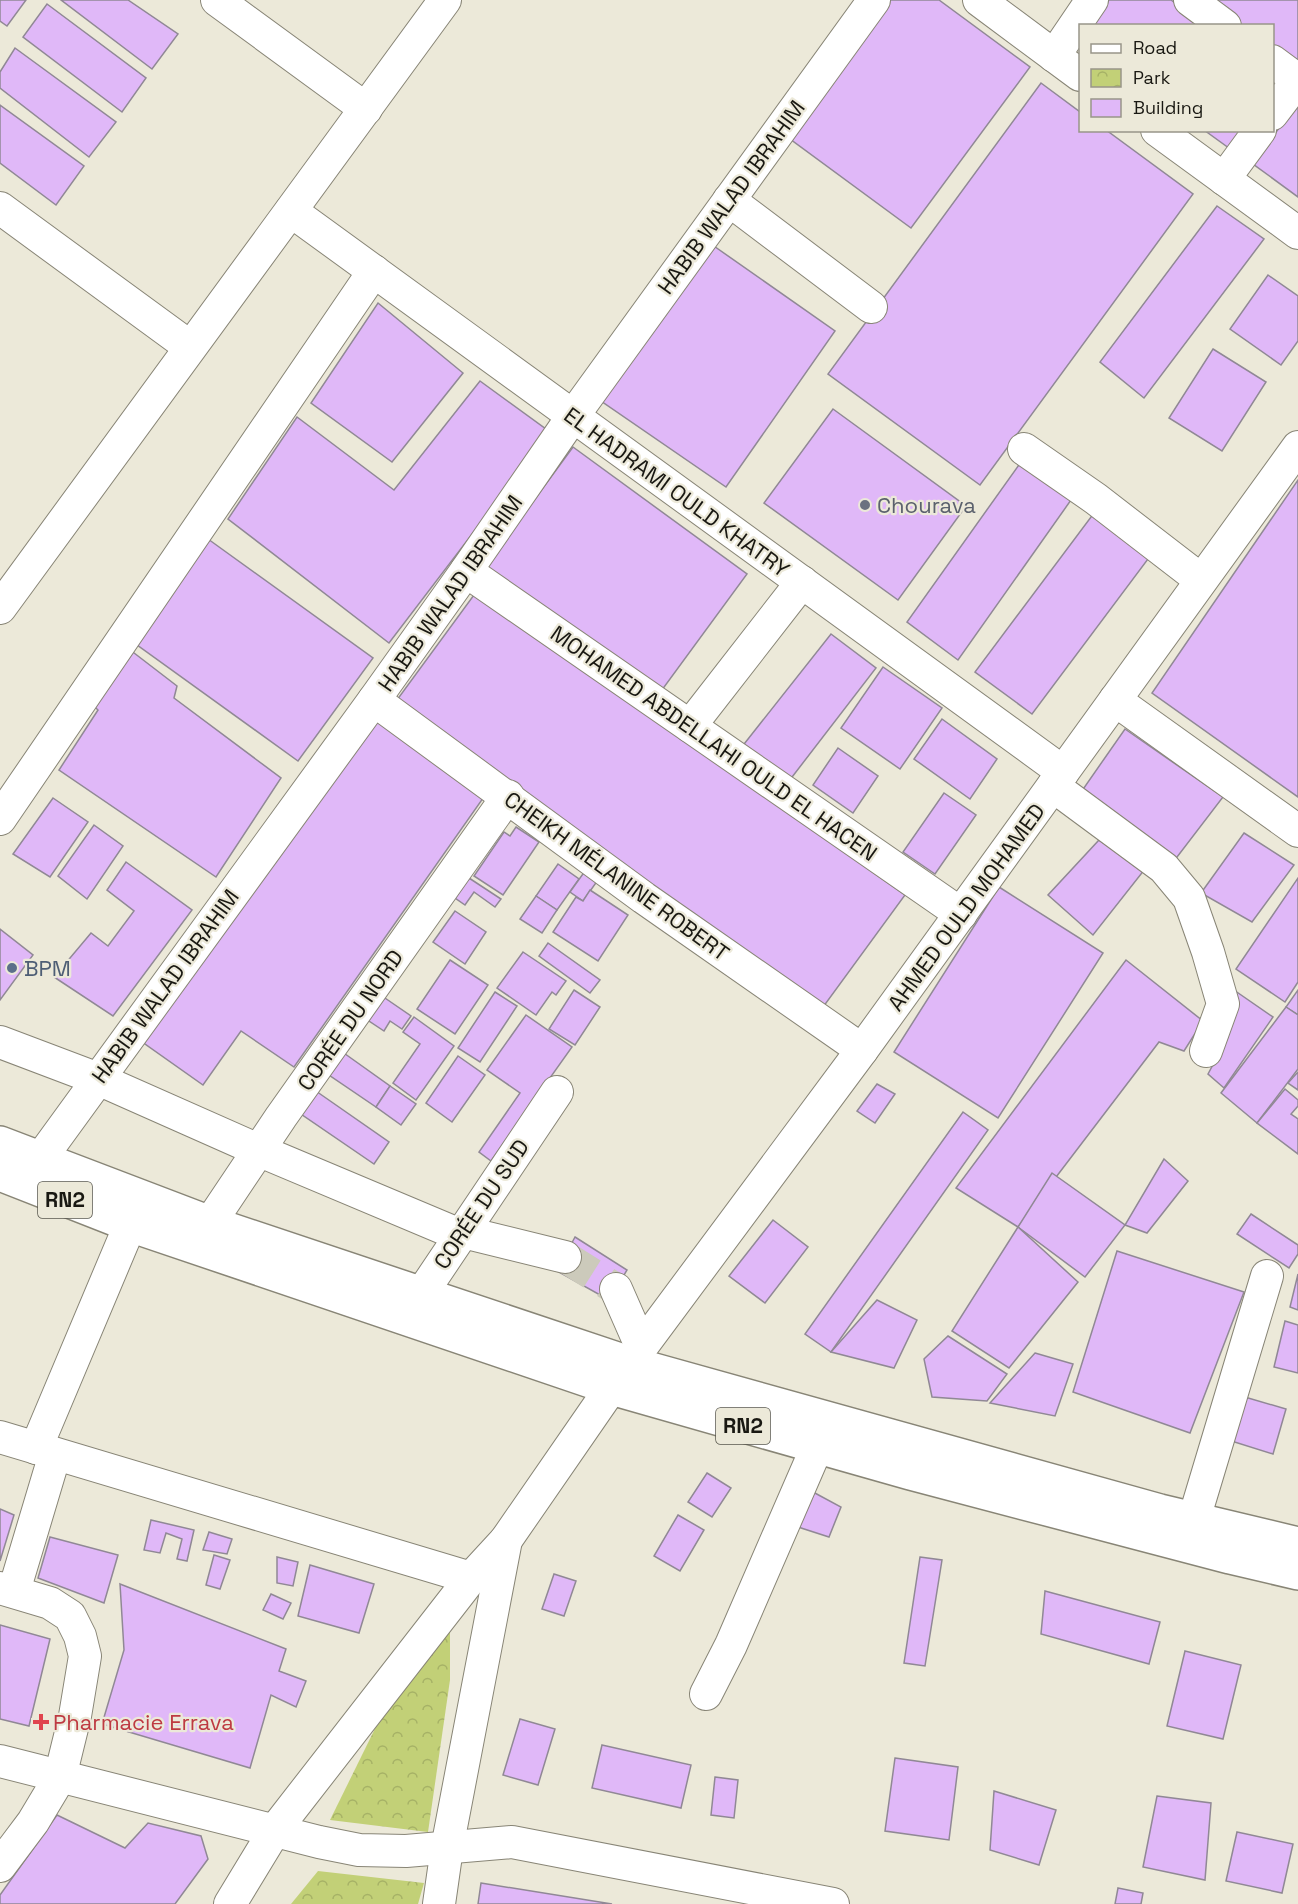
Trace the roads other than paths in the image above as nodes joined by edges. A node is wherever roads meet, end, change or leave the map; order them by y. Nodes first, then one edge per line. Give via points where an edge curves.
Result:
1 (217, 0) edge
2 (445, 0) edge
3 (874, 0) edge
4 (979, 0) edge
5 (1092, 0) edge
6 (1190, 0) edge
7 (1222, 24) edge
8 (1054, 56) junction
9 (1274, 62) edge
10 (1079, 74) edge
11 (1298, 80) edge
12 (366, 109) junction
13 (1274, 111) edge
14 (1160, 132) edge
15 (1259, 132) edge
16 (1224, 179) junction
17 (729, 200) junction
18 (0, 208) edge
19 (291, 211) junction
20 (1298, 233) edge
21 (374, 271) junction
22 (871, 307) dead end
23 (190, 347) junction
24 (573, 416) junction
25 (1298, 447) edge
26 (1024, 449) dead end
27 (466, 572) junction
28 (1202, 580) junction
29 (802, 582) junction
30 (0, 608) edge
31 (1115, 699) junction
32 (374, 700) junction
33 (690, 726) junction
34 (1058, 779) junction
35 (508, 796) junction
36 (0, 819) edge
37 (1298, 831) edge
38 (961, 914) junction
39 (0, 1042) edge
40 (862, 1050) junction
41 (1206, 1051) dead end
42 (98, 1079) junction
43 (557, 1092) dead end
44 (0, 1143) edge
45 (258, 1150) junction
46 (20, 1172) edge
47 (137, 1212) junction
48 (462, 1233) junction
49 (204, 1235) junction
50 (565, 1257) tunnel mouth
51 (1267, 1276) dead end
52 (616, 1289) dead end
53 (416, 1306) junction
54 (627, 1366) junction
55 (0, 1437) edge
56 (817, 1447) junction
57 (46, 1451) junction
58 (1194, 1519) junction
59 (506, 1540) junction
60 (1298, 1544) edge
61 (1298, 1573) edge
62 (471, 1578) junction
63 (7, 1589) edge
64 (706, 1694) dead end
65 (0, 1761) edge
66 (60, 1776) junction
67 (275, 1830) junction
68 (447, 1848) junction
69 (0, 1866) edge
70 (230, 1904) edge
71 (439, 1904) edge
72 (833, 1904) edge

1 - 12 street
2 - 12 street
3 - 17 street, HABIB WALAD IBRAHIM
4 - 8 street
5 - 8 street
6 - 7 street
8 - 10 street
9 - 11 street
11 - 13 street
12 - 19 street
14 - 16 street
15 - 16 street
16 - 20 street
17 - 22 street
17 - 24 street, HABIB WALAD IBRAHIM
18 - 23 street
19 - 21 street, EL HADRAMI OULD KHATRY
19 - 23 street
21 - 24 street, EL HADRAMI OULD KHATRY
21 - 36 street
23 - 30 street
24 - 27 street, HABIB WALAD IBRAHIM
24 - 29 street, EL HADRAMI OULD KHATRY
25 - 28 street, AHMED OULD MOHAMED
26 - 28 street
27 - 32 street, HABIB WALAD IBRAHIM
27 - 33 street, MOHAMED ABDELLAHI OULD EL HACEN
28 - 31 street, AHMED OULD MOHAMED
29 - 33 street
29 - 34 street, EL HADRAMI OULD KHATRY
31 - 34 street, AHMED OULD MOHAMED
31 - 37 street
32 - 35 street, CHEIKH MÉLANINE ROBERT
32 - 42 street, HABIB WALAD IBRAHIM
33 - 38 street, MOHAMED ABDELLAHI OULD EL HACEN
34 - 38 street, AHMED OULD MOHAMED
34 - 41 street, EL HADRAMI OULD KHATRY via 1164,868 1189,898 1223,1004
35 - 40 street, CHEIKH MÉLANINE ROBERT via 644,898
35 - 45 street, CORÉE DU NORD
38 - 40 street, AHMED OULD MOHAMED
39 - 42 street
40 - 54 street, AHMED OULD MOHAMED
42 - 45 street
42 - 46 street, HABIB WALAD IBRAHIM
43 - 48 street, CORÉE DU SUD
44 - 46 highway, RN2
45 - 48 street
45 - 49 street, CORÉE DU NORD
46 - 47 highway, RN2
47 - 49 highway, RN2
47 - 57 street
48 - 50 street
48 - 53 street, CORÉE DU SUD
49 - 53 highway, RN2
51 - 58 street
52 - 54 street
53 - 54 highway, RN2
54 - 56 highway, RN2
54 - 58 highway, RN2
54 - 59 street, AHMED OULD MOHAMED
55 - 57 street
56 - 61 highway, RN2
56 - 64 street
57 - 62 street
57 - 63 street
58 - 60 highway, RN2
59 - 62 street, AHMED OULD MOHAMED
59 - 68 street
62 - 67 street, AHMED OULD MOHAMED
63 - 66 street via 50,1603 70,1616 80,1636 85,1656
65 - 66 street
66 - 67 street
66 - 69 street via 33,1822
67 - 68 street via 359,1850
67 - 70 street, AHMED OULD MOHAMED
68 - 71 street
68 - 72 street via 512,1842

